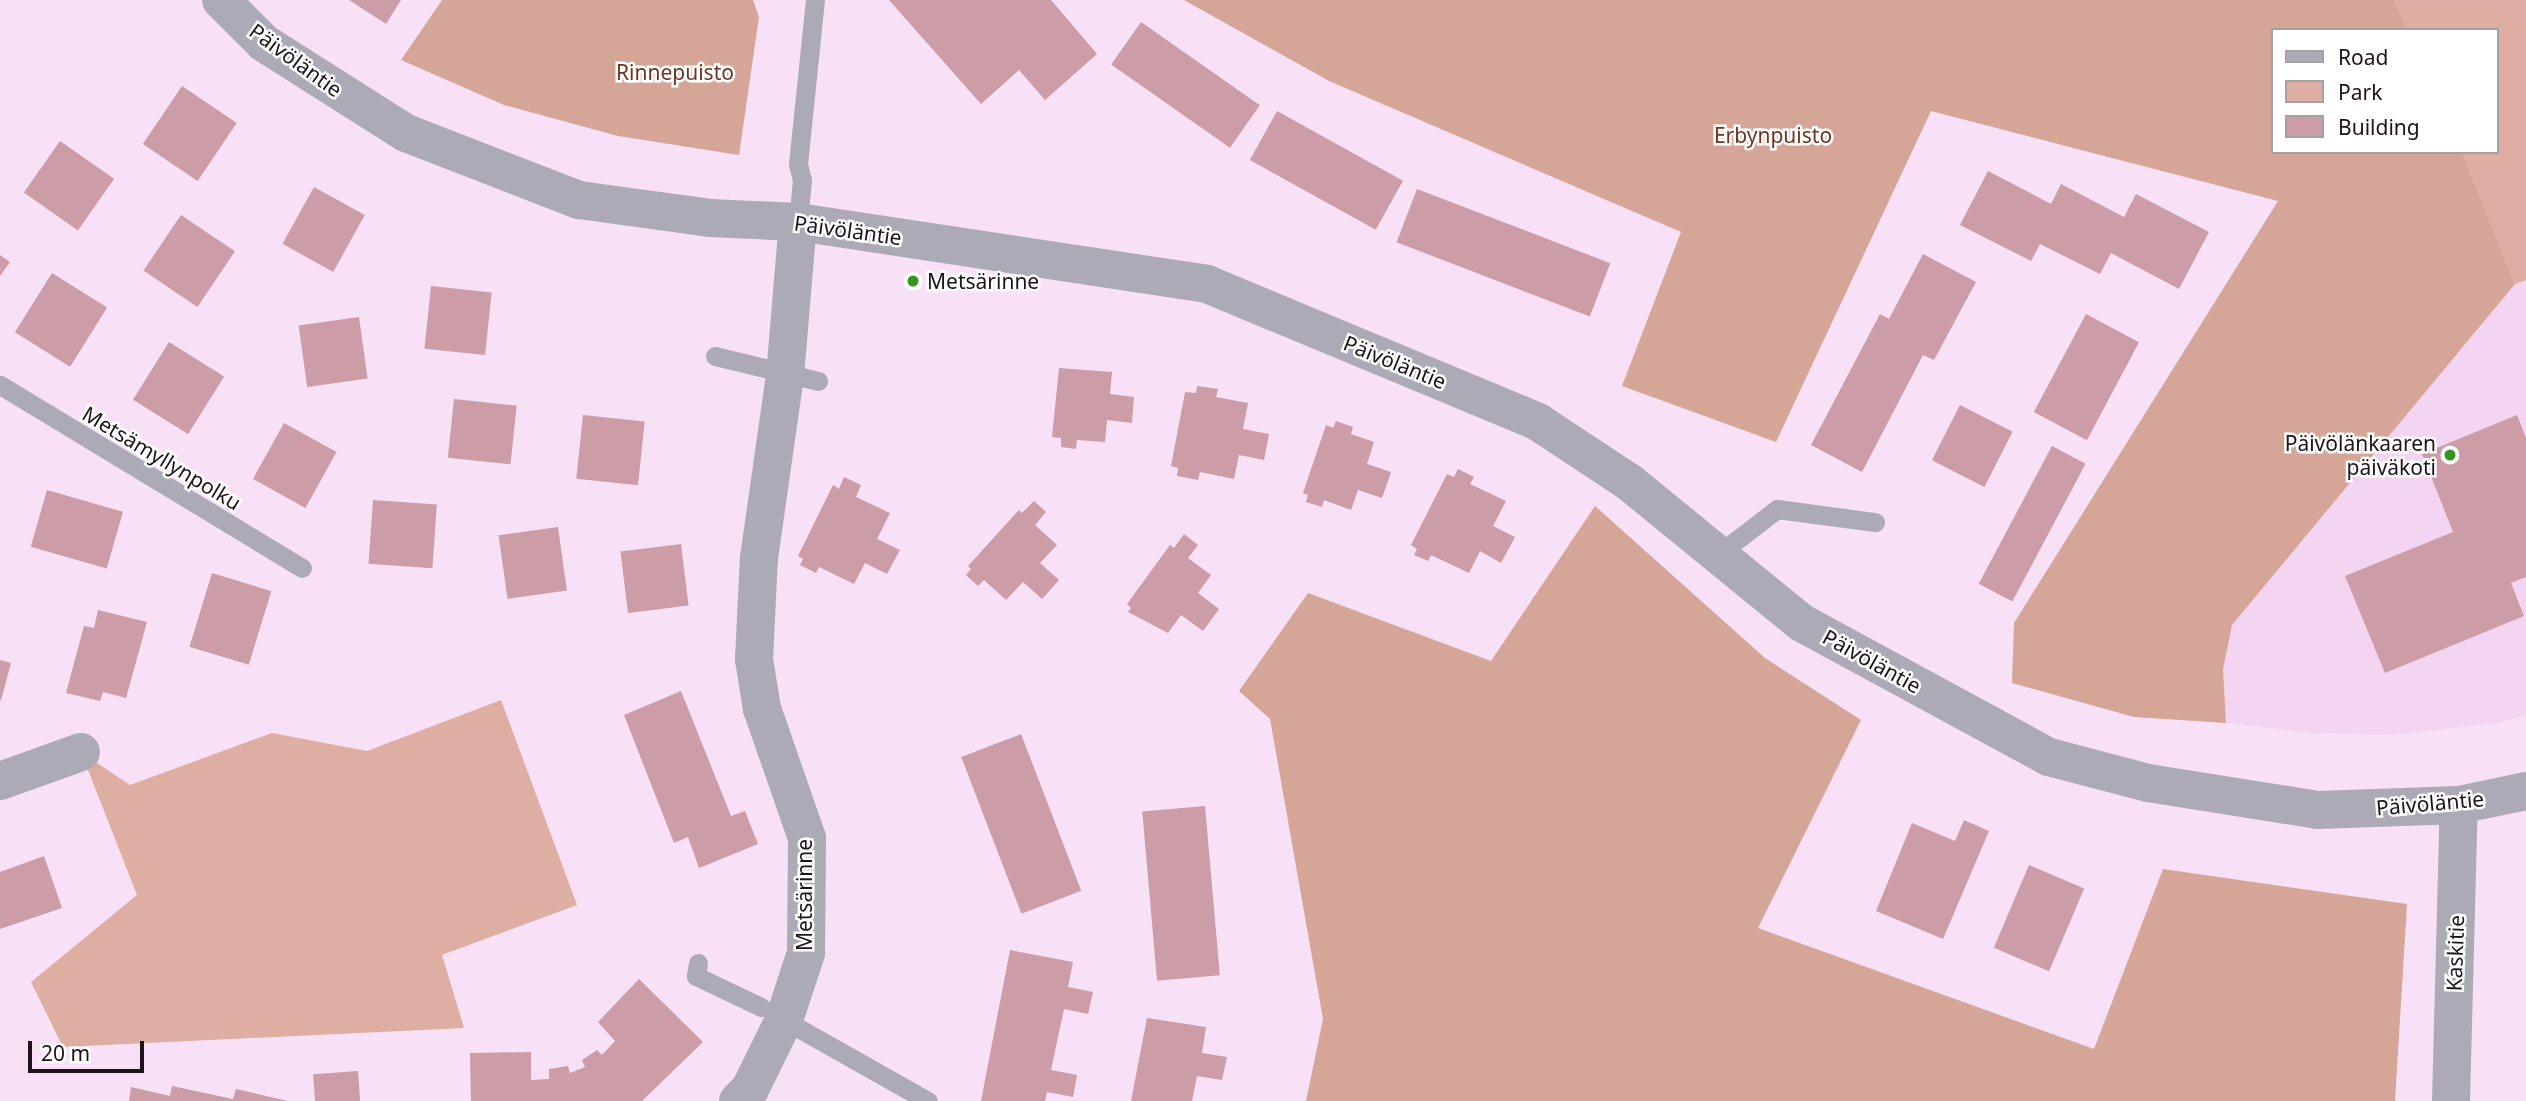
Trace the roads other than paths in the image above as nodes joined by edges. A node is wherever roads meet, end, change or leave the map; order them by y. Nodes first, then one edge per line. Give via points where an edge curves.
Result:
1 (221, 0) edge
2 (815, 0) edge
3 (798, 222) junction
4 (715, 356) dead end
5 (801, 379) junction
6 (0, 385) edge
7 (1875, 522) dead end
8 (1716, 556) junction
9 (302, 568) dead end
10 (80, 752) dead end
11 (0, 781) edge
12 (2526, 791) edge
13 (2459, 805) junction
14 (698, 963) dead end
15 (773, 1014) junction
16 (738, 1101) edge
17 (928, 1101) edge
18 (2451, 1101) edge

1 - 3 street, Päivöläntie via 264,43 338,92 406,133 504,173 579,200 710,218
2 - 3 lane via 798,164 802,180
3 - 5 street, Metsärinne
3 - 8 street, Päivöläntie via 1207,284 1538,422 1629,482
4 - 5 lane via 756,363
5 - 15 street, Metsärinne via 759,558 754,659 762,709 807,838 806,953
6 - 9 lane, Metsämyllynpolku
7 - 8 lane via 1777,509
8 - 13 street, Päivöläntie via 1802,623 2049,757 2148,783 2318,810
10 - 11 street
12 - 13 street, Päivöläntie
13 - 18 street, Kaskitie
14 - 15 lane via 696,976
15 - 16 street, Metsärinne via 750,1089
15 - 17 lane

